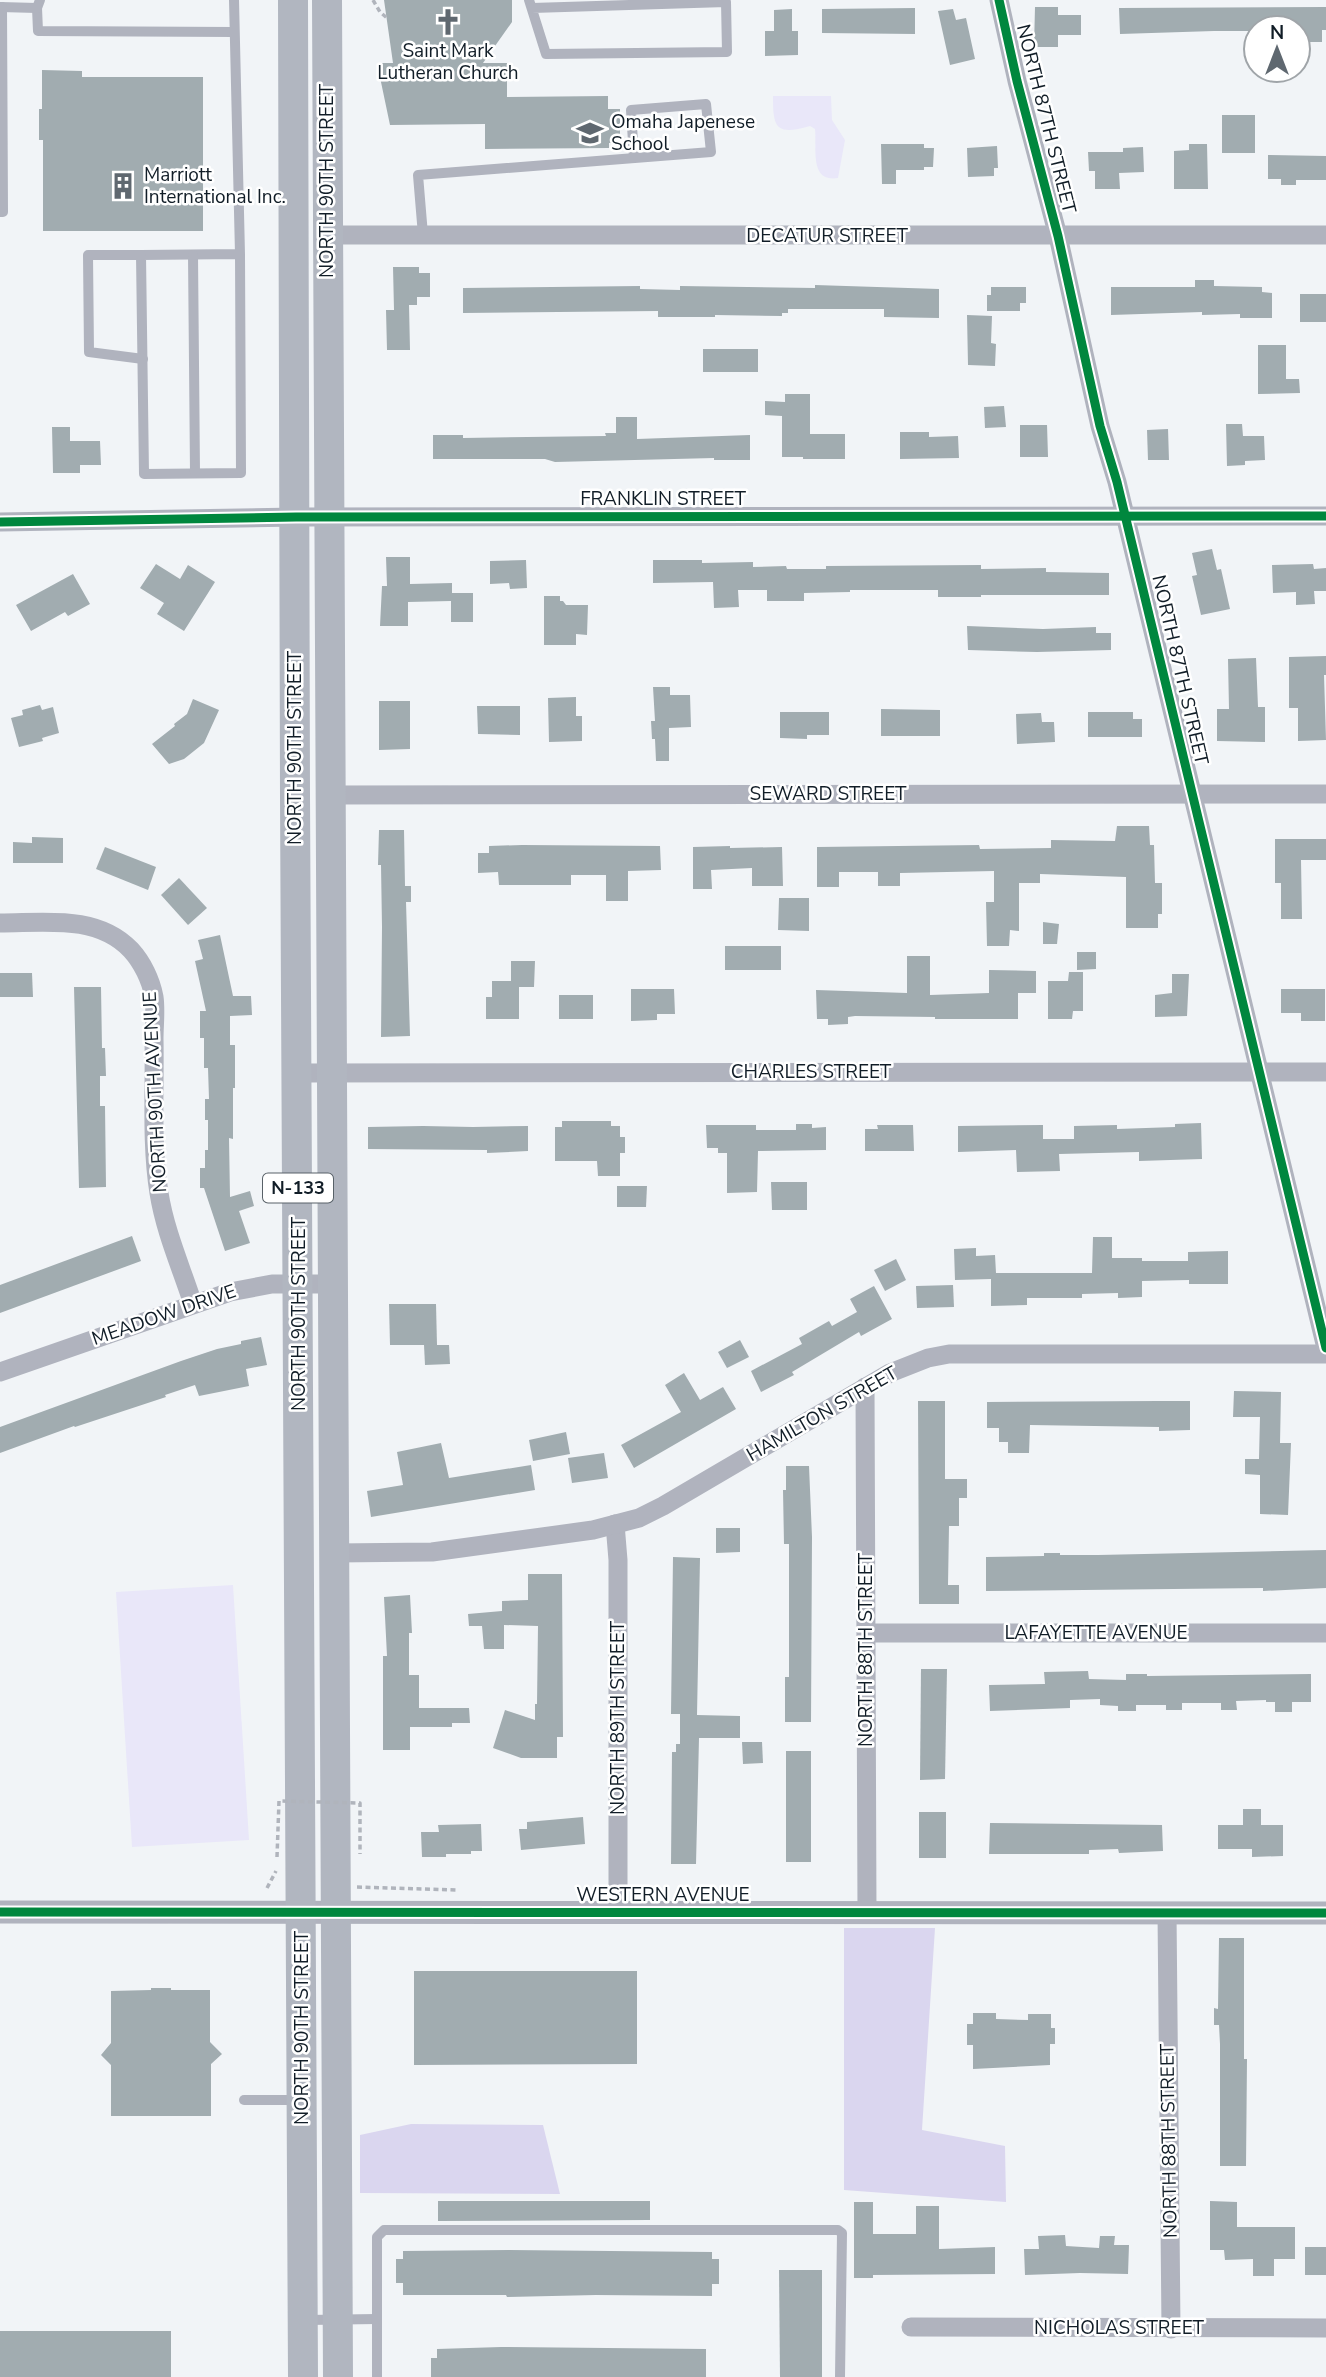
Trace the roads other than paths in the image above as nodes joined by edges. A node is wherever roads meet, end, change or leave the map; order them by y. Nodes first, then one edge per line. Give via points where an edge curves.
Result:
1 (234, 0) edge
2 (293, 0) edge
3 (327, 0) edge
4 (999, 0) edge
5 (620, 3) edge
6 (39, 4) edge
7 (530, 4) edge
8 (1, 7) edge
9 (234, 32) junction
10 (634, 158) junction
11 (0, 212) edge
12 (327, 235) junction
13 (423, 235) junction
14 (1326, 235) edge
15 (1058, 236) junction
16 (240, 254) junction
17 (141, 255) junction
18 (193, 255) junction
19 (143, 359) junction
20 (195, 473) junction
21 (1326, 516) edge
22 (296, 517) junction
23 (329, 517) junction
24 (1125, 517) junction
25 (0, 522) edge
26 (330, 794) junction
27 (1191, 794) junction
28 (1326, 794) edge
29 (0, 923) edge
30 (1260, 1072) junction
31 (1326, 1072) edge
32 (296, 1073) junction
33 (333, 1073) junction
34 (333, 1284) junction
35 (299, 1285) junction
36 (193, 1304) junction
37 (1326, 1349) edge
38 (1326, 1354) edge
39 (0, 1372) edge
40 (865, 1387) junction
41 (615, 1524) junction
42 (335, 1553) junction
43 (867, 1633) junction
44 (1326, 1633) edge
45 (0, 1912) edge
46 (302, 1912) junction
47 (337, 1912) junction
48 (618, 1912) junction
49 (867, 1912) junction
50 (1167, 1912) junction
51 (1326, 1913) edge
52 (244, 2100) dead end
53 (303, 2100) junction
54 (377, 2319) junction
55 (303, 2320) junction
56 (337, 2320) junction
57 (911, 2327) dead end
58 (1326, 2328) edge
59 (1171, 2329) junction
60 (303, 2377) edge
61 (338, 2377) edge
62 (377, 2377) edge
63 (841, 2377) edge

1 - 9 lane
2 - 22 main road, NORTH 90TH STREET / N-133
3 - 12 main road, NORTH 90TH STREET / N-133
4 - 15 street, NORTH 87TH STREET
5 - 7 lane
5 - 7 lane via 726,2 727,52 546,54
6 - 8 lane
6 - 9 lane via 38,31
8 - 11 lane
9 - 16 lane
10 - 10 lane via 711,152 706,104 631,110
10 - 13 lane via 418,175
12 - 13 street, DECATUR STREET
12 - 23 main road, NORTH 90TH STREET / N-133
13 - 15 street, DECATUR STREET
14 - 15 street, DECATUR STREET
15 - 24 street, NORTH 87TH STREET
16 - 18 lane
16 - 20 lane via 241,472
17 - 18 lane
17 - 19 lane
17 - 19 lane via 88,255 89,352
18 - 20 lane
19 - 20 lane via 145,474
21 - 24 street, FRANKLIN STREET
22 - 23 street, FRANKLIN STREET
22 - 25 street, FRANKLIN STREET
22 - 32 main road, NORTH 90TH STREET / N-133
23 - 24 street, FRANKLIN STREET
23 - 26 main road, NORTH 90TH STREET / N-133
24 - 27 street, NORTH 87TH STREET
26 - 27 street, SEWARD STREET
26 - 33 main road, NORTH 90TH STREET / N-133
27 - 28 street, SEWARD STREET
27 - 30 street, NORTH 87TH STREET
29 - 36 street, NORTH 90TH AVENUE via 69,923 96,928 130,949 142,965 154,997 159,1192 166,1228
30 - 31 street, CHARLES STREET
30 - 33 street, CHARLES STREET
30 - 37 street, NORTH 87TH STREET
32 - 33 street, CHARLES STREET
32 - 35 main road, NORTH 90TH STREET / N-133
33 - 34 main road, NORTH 90TH STREET / N-133
34 - 35 street, MEADOW DRIVE
34 - 42 main road, NORTH 90TH STREET / N-133
35 - 36 street, MEADOW DRIVE via 253,1286
35 - 46 main road, NORTH 90TH STREET / N-133
36 - 39 street, MEADOW DRIVE
38 - 40 street, HAMILTON STREET via 949,1354 910,1363
40 - 41 street, HAMILTON STREET via 663,1507
40 - 43 street, NORTH 88TH STREET
41 - 42 street, HAMILTON STREET via 432,1552
41 - 48 street, NORTH 89TH STREET
42 - 47 main road, NORTH 90TH STREET / N-133
43 - 44 street, LAFAYETTE AVENUE
43 - 49 street, NORTH 88TH STREET
45 - 46 street, WESTERN AVENUE
46 - 47 street, WESTERN AVENUE
46 - 53 main road, NORTH 90TH STREET / N-133
47 - 48 street, WESTERN AVENUE
47 - 56 main road, NORTH 90TH STREET / N-133
48 - 49 street, WESTERN AVENUE
49 - 50 street, WESTERN AVENUE
50 - 51 street, WESTERN AVENUE
50 - 59 street, NORTH 88TH STREET
52 - 53 lane
53 - 55 main road, NORTH 90TH STREET / N-133
54 - 56 lane
54 - 62 lane
54 - 63 lane via 377,2237 384,2230 838,2230 842,2233
55 - 56 lane
55 - 60 main road, NORTH 90TH STREET / N-133
56 - 61 main road, NORTH 90TH STREET / N-133
57 - 59 street, NICHOLAS STREET
58 - 59 street, NICHOLAS STREET

